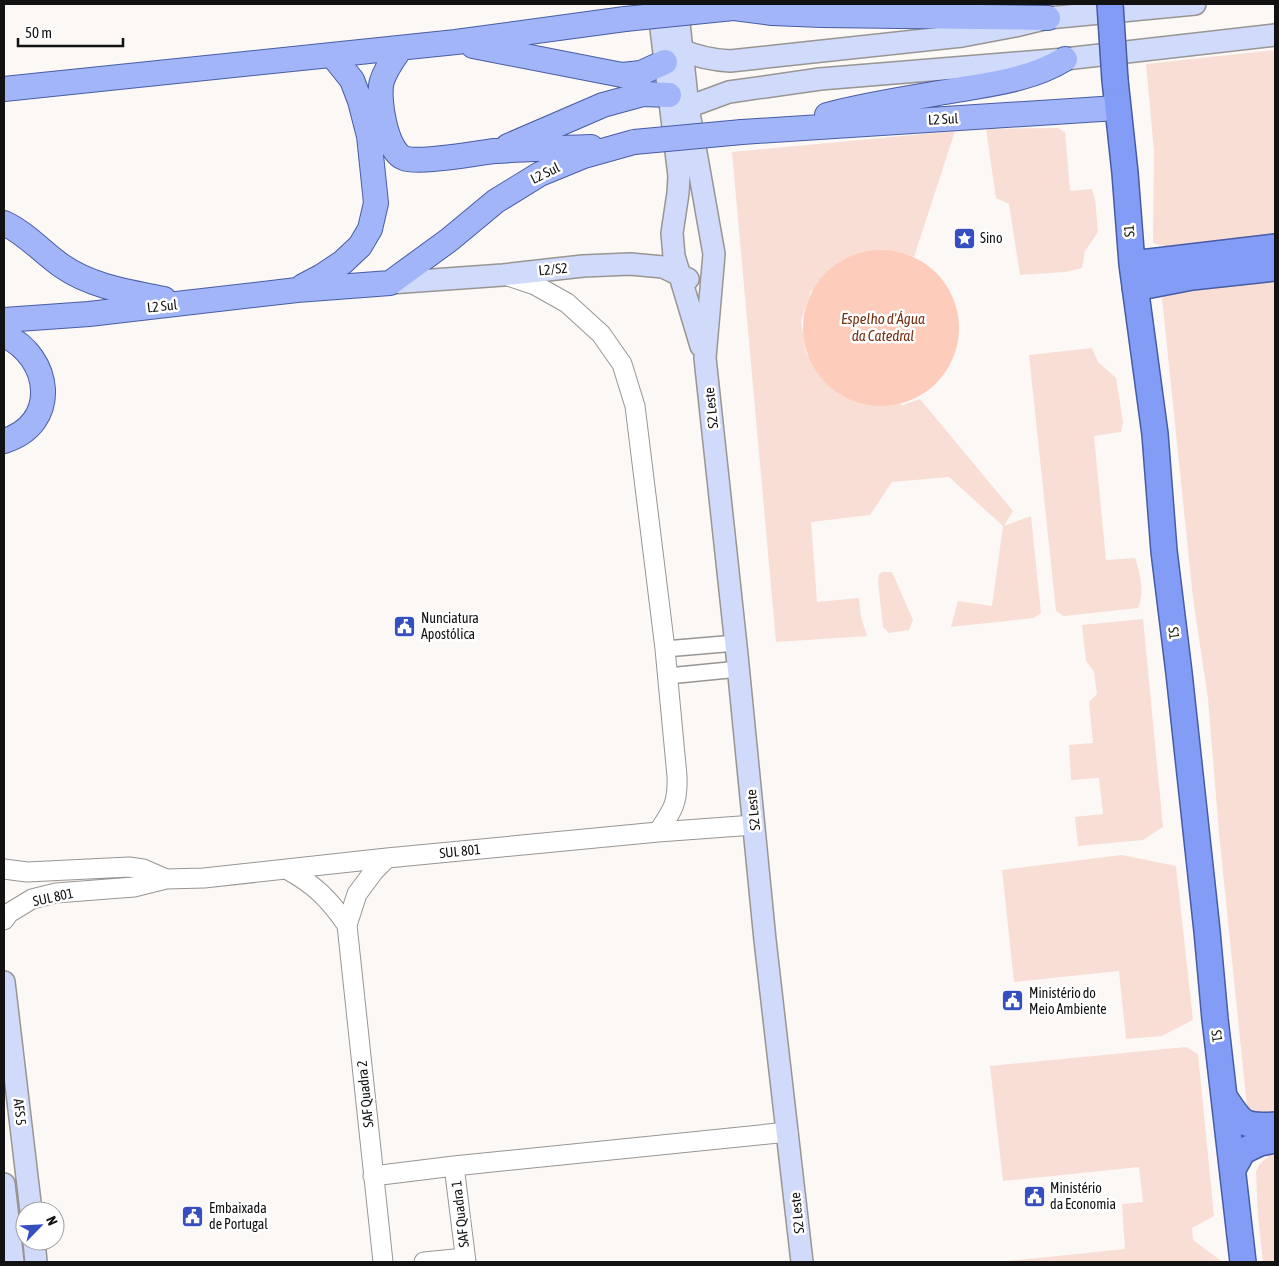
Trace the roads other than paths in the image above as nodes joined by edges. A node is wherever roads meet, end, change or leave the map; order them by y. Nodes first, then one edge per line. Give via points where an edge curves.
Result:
1 (658, 4) edge
2 (677, 4) edge
3 (770, 4) edge
4 (1110, 4) edge
5 (1195, 4) edge
6 (738, 7) edge
7 (1048, 18) junction
8 (1275, 35) edge
9 (456, 42) junction
10 (401, 48) junction
11 (332, 55) junction
12 (673, 56) junction
13 (1065, 59) junction
14 (4, 89) edge
15 (679, 101) junction
16 (1117, 108) junction
17 (783, 128) junction
18 (628, 144) junction
19 (495, 151) junction
20 (706, 216) junction
21 (675, 218) junction
22 (4, 223) edge
23 (1275, 247) edge
24 (1275, 268) edge
25 (679, 273) junction
26 (503, 275) junction
27 (1134, 276) junction
28 (713, 278) junction
29 (390, 283) junction
30 (298, 290) junction
31 (190, 304) junction
32 (4, 320) edge
33 (4, 335) edge
34 (705, 358) junction
35 (4, 441) edge
36 (736, 643) junction
37 (665, 649) junction
38 (739, 669) junction
39 (668, 676) junction
40 (754, 825) junction
41 (658, 832) junction
42 (387, 858) junction
43 (4, 869) edge
44 (87, 869) junction
45 (286, 869) junction
46 (166, 879) junction
47 (89, 891) junction
48 (4, 920) edge
49 (347, 925) junction
50 (4, 982) edge
51 (8, 1050) edge
52 (1225, 1098) junction
53 (1275, 1125) edge
54 (788, 1132) junction
55 (1275, 1140) edge
56 (454, 1166) junction
57 (1233, 1169) junction
58 (373, 1176) junction
59 (4, 1184) edge
60 (30, 1201) edge
61 (466, 1260) edge
62 (13, 1262) edge
63 (383, 1262) edge
64 (424, 1262) edge
65 (802, 1262) edge
66 (1243, 1262) edge

1 - 12 main road, S2 Leste
2 - 12 main road, S2 Leste
3 - 6 main road
4 - 16 highway, S1, bridge
5 - 7 main road
6 - 7 main road via 772,13 822,15
6 - 9 main road, bridge via 625,18
7 - 12 main road via 962,36 730,60
8 - 13 main road
9 - 10 main road
9 - 12 main road via 622,75 641,74
10 - 11 main road
10 - 19 main road via 381,83 381,106 390,144 396,153 404,158 421,160
11 - 14 main road
11 - 30 main road via 352,80 360,101 369,136 376,203 370,229 360,246 336,267
12 - 15 main road, S2 Leste
13 - 15 main road via 820,79
13 - 17 main road via 1031,75 854,108
15 - 19 main road via 642,94 603,105
15 - 20 main road, S2 Leste
15 - 21 main road, S2 Leste via 679,176
16 - 17 main road, L2 Sul
16 - 27 highway, S1
17 - 18 main road, L2 Sul, bridge
18 - 19 main road
18 - 29 main road, L2 Sul via 584,156 540,174 496,201
20 - 21 main road via 684,212
20 - 28 main road, S2 Leste via 714,254
21 - 25 main road, S2 Leste via 672,233
22 - 31 main road via 64,267 89,280 128,292
23 - 27 highway
24 - 27 highway via 1192,277
25 - 26 main road, L2/S2 via 663,267 630,264
25 - 28 main road, L2/S2 via 698,281
25 - 34 main road, S2 Leste
26 - 29 main road, L2/S2
26 - 37 street via 535,285 567,303 602,334 622,364 635,406
27 - 52 highway, S1 via 1155,434 1164,551
28 - 34 main road, S2 Leste
29 - 30 main road, L2 Sul
30 - 31 main road, L2 Sul
31 - 32 main road, L2 Sul
33 - 35 main road via 27,352 42,378 44,391 36,418 25,430
34 - 36 main road, S2 Leste
36 - 37 street
36 - 38 main road, S2 Leste
37 - 39 street
38 - 39 street
38 - 40 main road, S2 Leste
39 - 41 street via 678,794 673,811
40 - 41 street, SUL 801
40 - 54 main road, S2 Leste
41 - 42 street, SUL 801
42 - 45 street, SUL 801
42 - 49 street, SAF Quadra 2 via 357,894
43 - 44 street, SUL 801 via 27,872
44 - 46 street, SUL 801 via 129,867 144,869
44 - 47 street
45 - 46 street, SUL 801
45 - 49 street, SAF Quadra 2 via 319,890
46 - 47 street, SUL 801 via 134,887
47 - 48 street, SUL 801 via 56,893 32,899 9,913
49 - 58 street, SAF Quadra 2
50 - 51 main road, AFS 5
51 - 60 main road, AFS 5
52 - 53 highway via 1238,1119 1254,1127
52 - 57 highway, S1
54 - 56 street
54 - 65 main road, S2 Leste
55 - 57 highway via 1243,1151
56 - 58 street
56 - 61 street, SAF Quadra 1
57 - 66 highway, S1
58 - 63 street, SAF Quadra 2
59 - 62 main road
61 - 64 street

